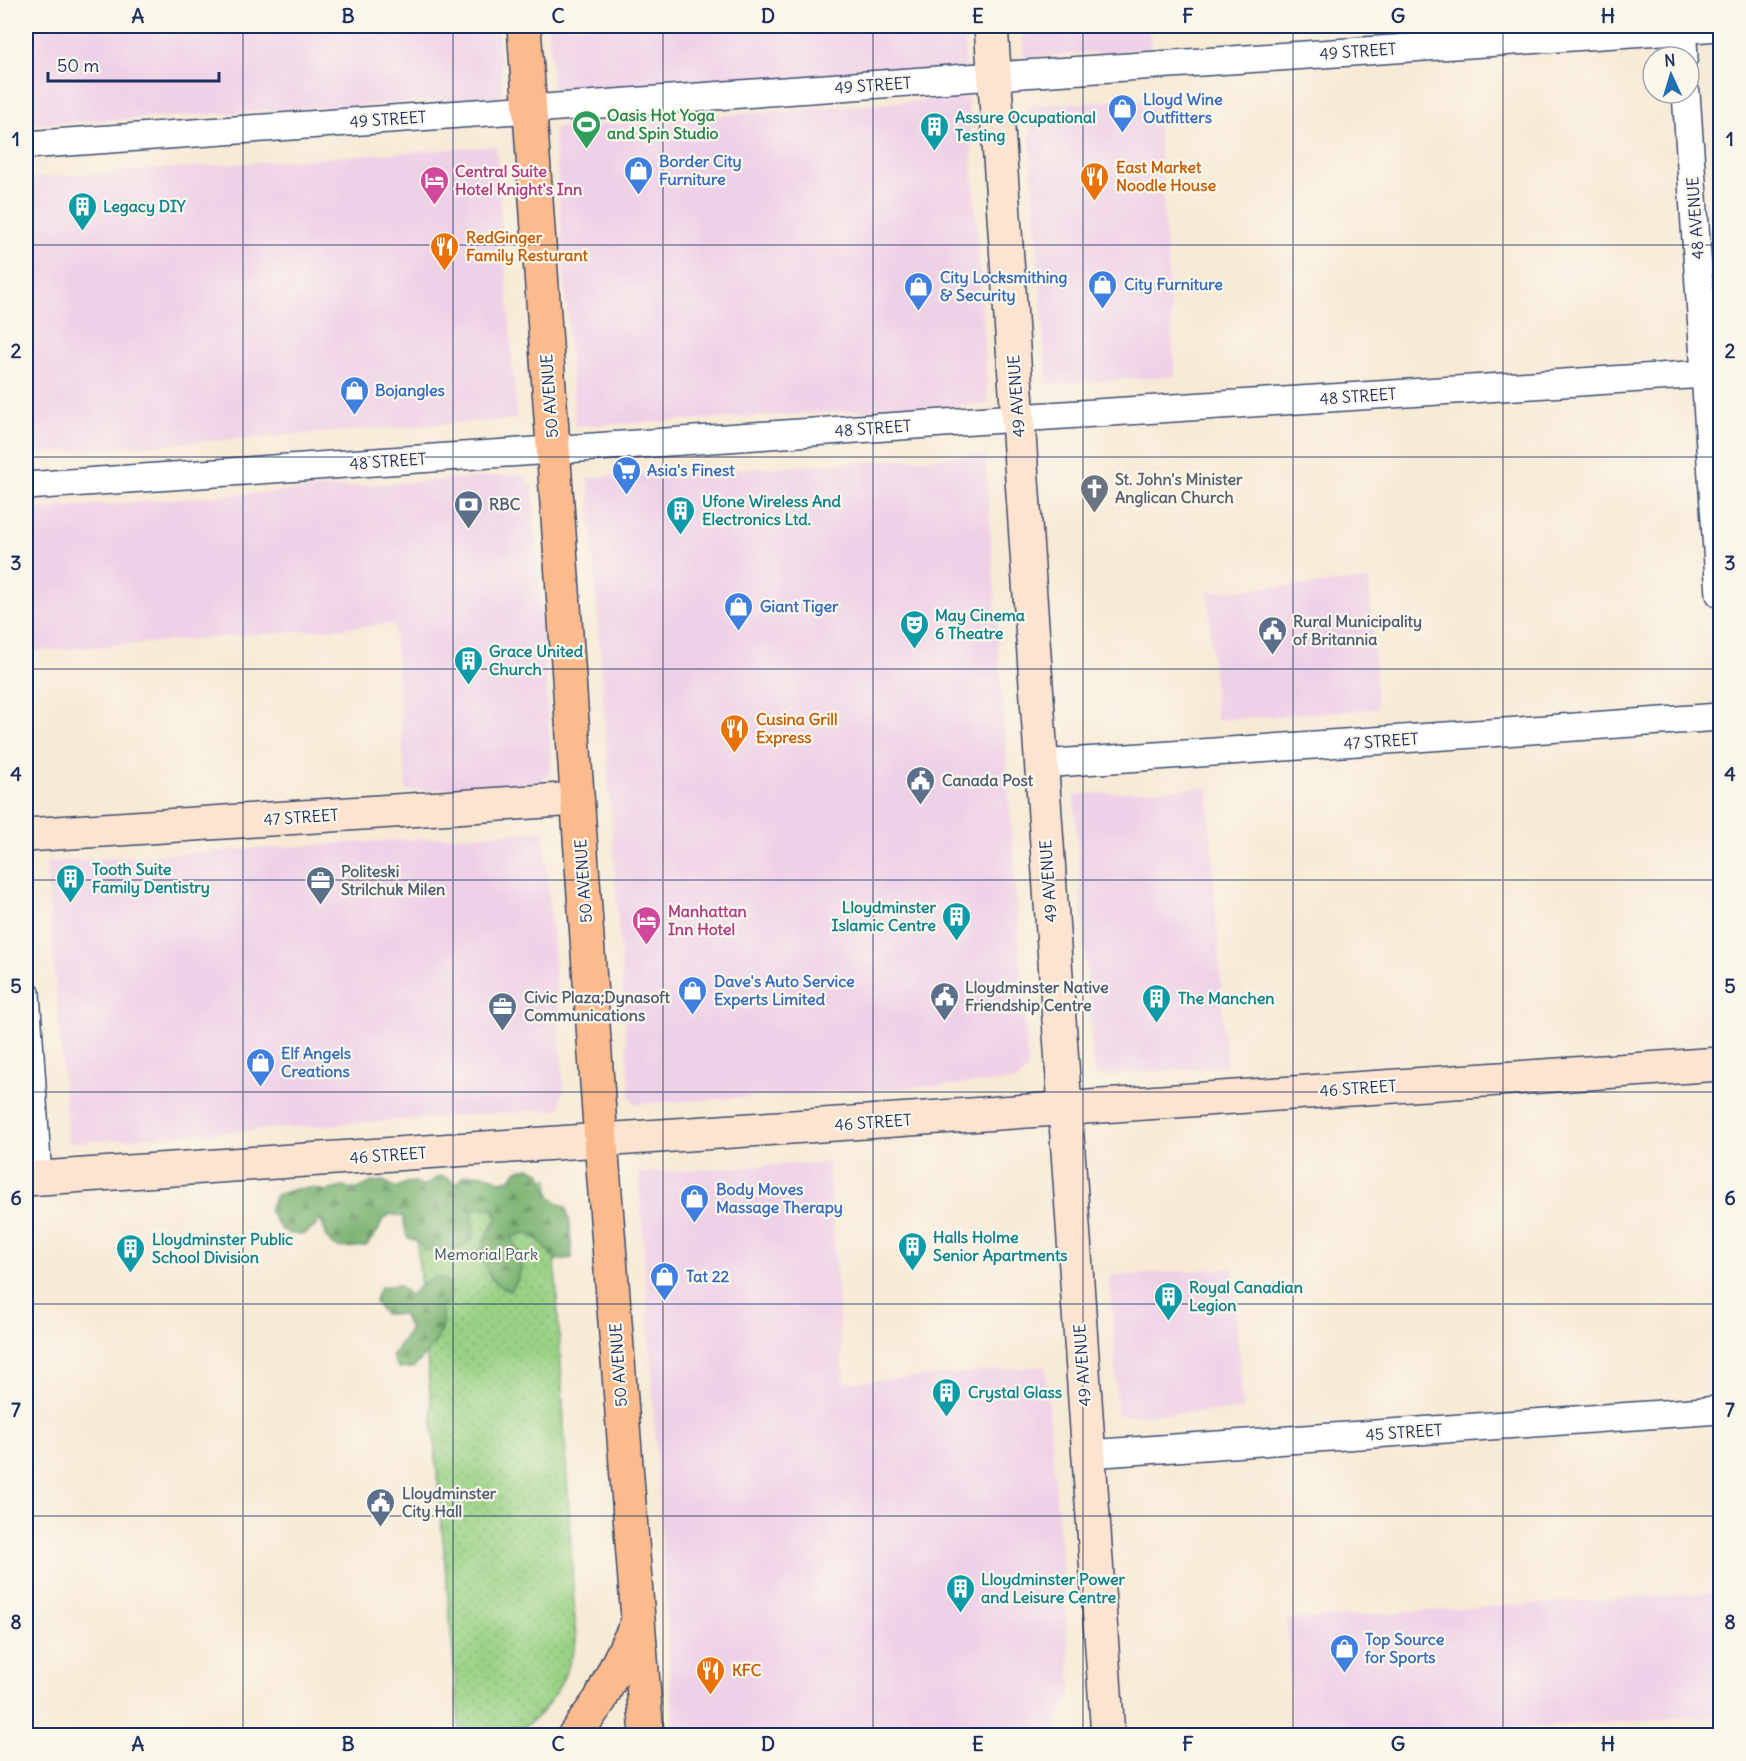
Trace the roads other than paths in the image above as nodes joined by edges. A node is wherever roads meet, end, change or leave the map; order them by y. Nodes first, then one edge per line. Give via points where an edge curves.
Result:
1 (524, 26) edge
2 (991, 26) edge
3 (1720, 27) edge
4 (1682, 28) edge
5 (1683, 45) edge
6 (994, 76) junction
7 (1687, 105) edge
8 (529, 109) junction
9 (26, 146) edge
10 (1713, 373) edge
11 (1017, 418) junction
12 (553, 450) junction
13 (26, 486) edge
14 (1720, 594) edge
15 (1720, 717) edge
16 (1041, 764) junction
17 (578, 799) junction
18 (26, 835) edge
19 (26, 993) edge
20 (1720, 1064) edge
21 (1064, 1108) junction
22 (601, 1141) junction
23 (32, 1179) edge
24 (1720, 1410) edge
25 (1088, 1454) junction
26 (638, 1624) junction
27 (574, 1736) edge
28 (647, 1736) edge
29 (1108, 1736) edge

1 - 8 main road, 50 AVENUE
2 - 6 street, 49 AVENUE
3 - 4 street, 49 STREET
4 - 5 street
4 - 6 street, 49 STREET
6 - 8 street, 49 STREET
6 - 11 street, 49 AVENUE
7 - 10 street, 48 AVENUE
8 - 9 street, 49 STREET
8 - 12 main road, 50 AVENUE
10 - 11 street, 48 STREET
10 - 14 street, 48 AVENUE
11 - 12 street, 48 STREET
11 - 16 street, 49 AVENUE
12 - 13 street, 48 STREET
12 - 17 main road, 50 AVENUE
15 - 16 street, 47 STREET
16 - 21 street, 49 AVENUE
17 - 18 street, 47 STREET
17 - 22 main road, 50 AVENUE
19 - 23 street
20 - 21 street, 46 STREET
21 - 22 street, 46 STREET
21 - 25 street, 49 AVENUE
22 - 23 street, 46 STREET
22 - 26 main road, 50 AVENUE
24 - 25 street, 45 STREET
25 - 29 street, 49 AVENUE
26 - 27 main road via 600,1700
26 - 28 main road, 50 AVENUE

